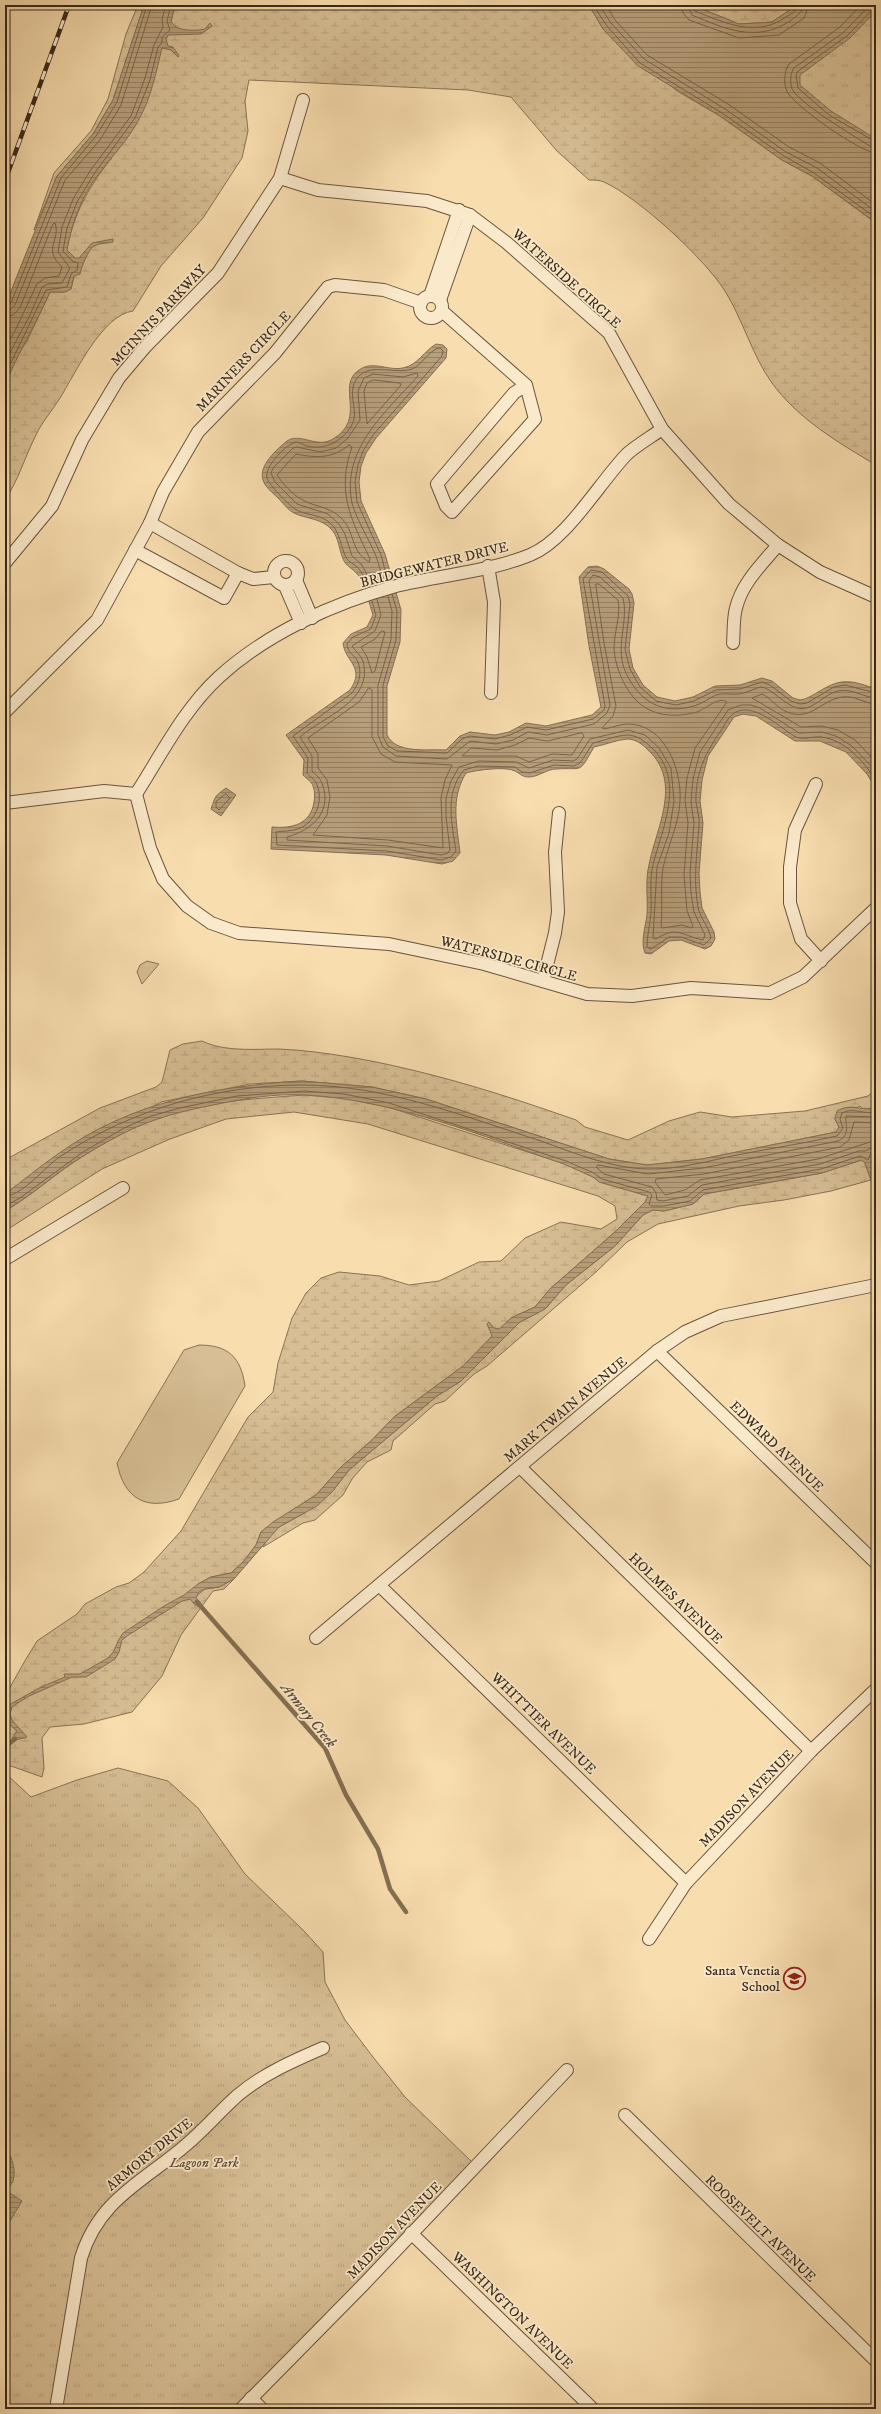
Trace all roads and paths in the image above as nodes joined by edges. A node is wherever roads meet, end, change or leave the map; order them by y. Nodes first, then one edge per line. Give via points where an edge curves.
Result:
1 (303, 100) dead end
2 (280, 178) junction
3 (465, 213) junction
4 (433, 302) junction
5 (526, 385) junction
6 (662, 429) junction
7 (150, 523) junction
8 (778, 545) junction
9 (135, 550) junction
10 (5, 563) edge
11 (488, 566) junction
12 (238, 573) junction
13 (274, 577) junction
14 (291, 583) junction
15 (876, 598) edge
16 (307, 620) junction
17 (733, 643) dead end
18 (491, 693) dead end
19 (5, 712) edge
20 (816, 784) dead end
21 (136, 794) junction
22 (5, 803) edge
23 (559, 813) dead end
24 (876, 908) edge
25 (821, 961) junction
26 (543, 981) junction
27 (123, 1188) dead end
28 (5, 1258) edge
29 (876, 1285) edge
30 (657, 1350) junction
31 (520, 1467) junction
32 (876, 1563) edge
33 (380, 1586) junction
34 (316, 1638) dead end
35 (876, 1688) edge
36 (811, 1751) junction
37 (686, 1883) junction
38 (649, 1939) dead end
39 (323, 2048) dead end
40 (567, 2070) dead end
41 (625, 2115) dead end
42 (411, 2234) junction
43 (876, 2361) edge
44 (252, 2398) junction
45 (56, 2409) edge
46 (241, 2409) edge
47 (262, 2409) edge
48 (593, 2409) edge

1 - 2 street, MCINNIS PARKWAY
2 - 3 street, WATERSIDE CIRCLE via 318,190 427,202
2 - 10 street, MCINNIS PARKWAY via 218,273 146,346 119,378 82,440 52,506
3 - 4 street
3 - 6 street, WATERSIDE CIRCLE via 507,243 609,333
4 - 5 street, MARINERS CIRCLE
4 - 7 street, MARINERS CIRCLE via 384,290 328,286 275,353 198,432 163,492
5 - 5 street via 514,393 437,484 446,506 452,512 535,419
6 - 8 street, WATERSIDE CIRCLE via 729,504
6 - 11 street, BRIDGEWATER DRIVE via 628,454 559,535 531,554
7 - 9 street, MARINERS CIRCLE
7 - 12 street
8 - 15 street, WATERSIDE CIRCLE via 820,572
8 - 17 street via 743,590 736,608
9 - 12 street via 224,598
9 - 19 street, MARINERS CIRCLE via 97,620
11 - 16 street, BRIDGEWATER DRIVE via 395,586
11 - 18 street via 494,602
12 - 13 street via 253,578
13 - 14 street via 276,582
13 - 14 street via 274,570 278,564 284,561 291,562 297,567 298,574
14 - 16 street
16 - 21 street, BRIDGEWATER DRIVE via 263,643 219,678 184,718
20 - 25 street via 795,830 790,867 790,903 801,938
21 - 22 street via 104,791
21 - 26 street, WATERSIDE CIRCLE via 150,848 163,879 187,906 211,923 239,933 389,944 484,964
23 - 26 street via 555,852 558,912
24 - 25 street, WATERSIDE CIRCLE
25 - 26 street, WATERSIDE CIRCLE via 804,976 770,993 691,988 616,996 587,994
27 - 28 street
29 - 30 street, MARK TWAIN AVENUE via 721,1316 685,1332
30 - 31 street, MARK TWAIN AVENUE
30 - 32 street, EDWARD AVENUE
31 - 33 street, MARK TWAIN AVENUE
31 - 36 street, HOLMES AVENUE
33 - 34 street, MARK TWAIN AVENUE
33 - 37 street, WHITTIER AVENUE
35 - 36 street, MADISON AVENUE
36 - 37 street, MADISON AVENUE
37 - 38 street, MADISON AVENUE
39 - 45 street, ARMORY DRIVE via 277,2069 249,2087 187,2145 127,2189 98,2221 81,2258
40 - 42 street, MADISON AVENUE
41 - 43 street, ROOSEVELT AVENUE
42 - 44 street, MADISON AVENUE
42 - 48 street, WASHINGTON AVENUE
44 - 46 street, MADISON AVENUE
44 - 47 street

